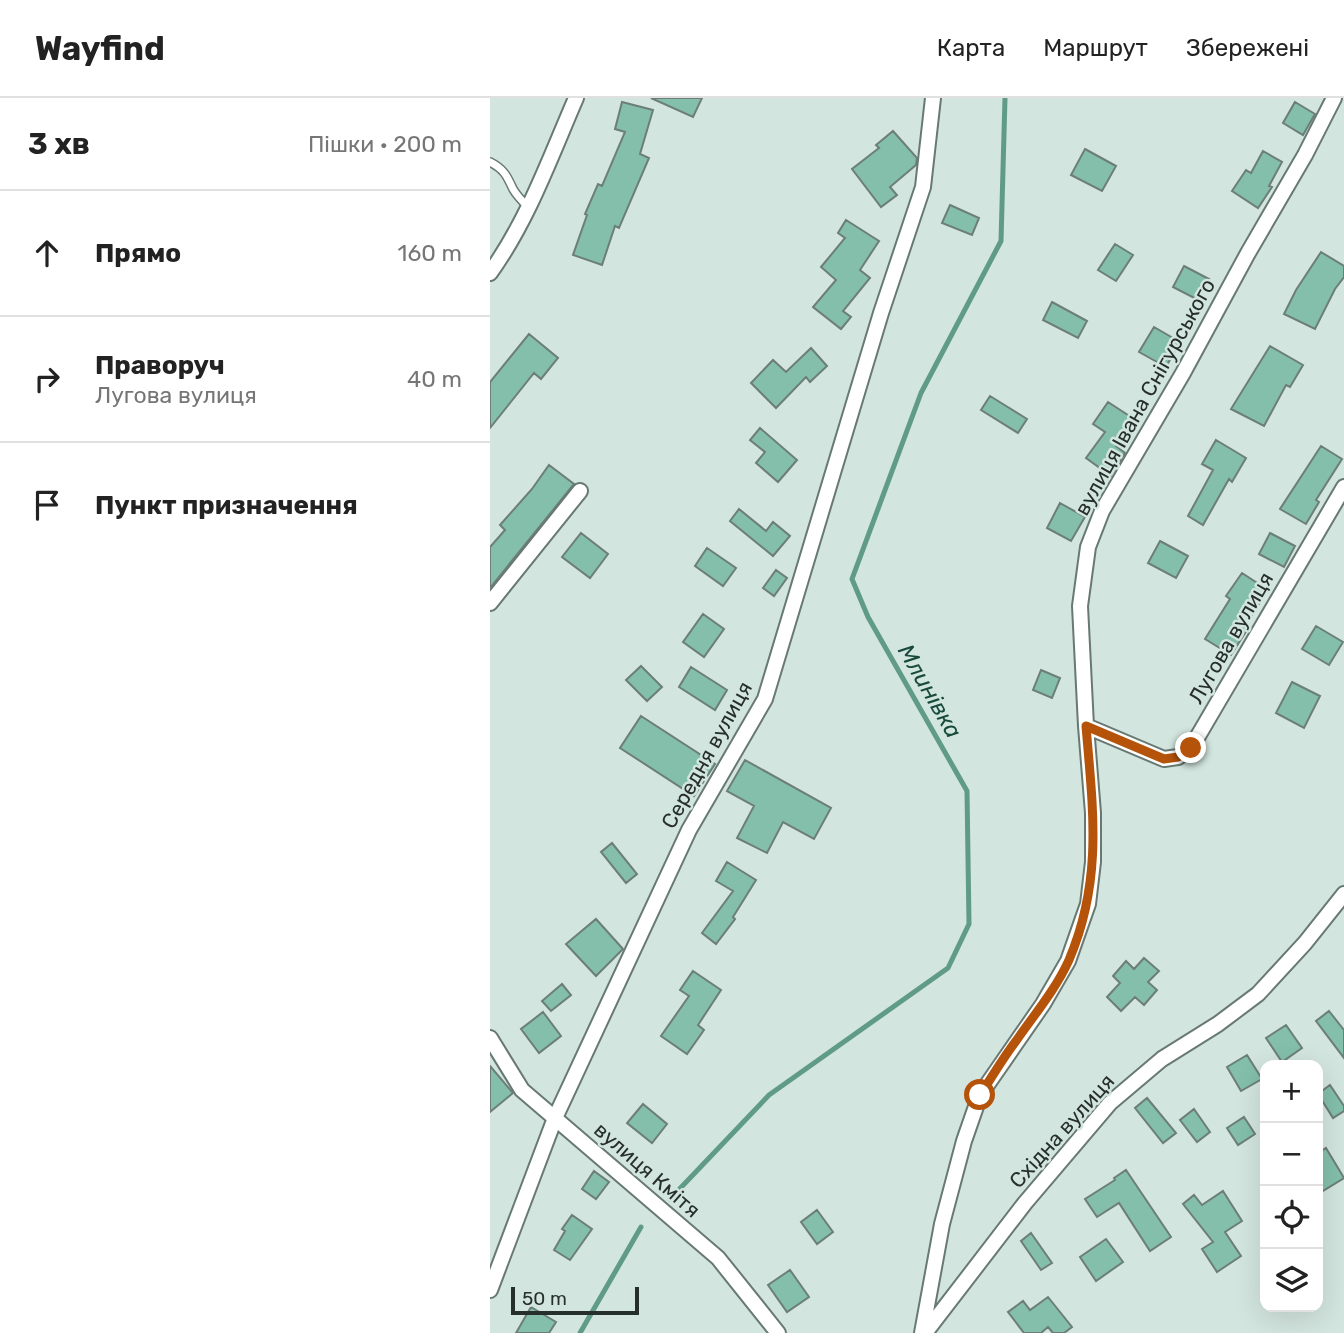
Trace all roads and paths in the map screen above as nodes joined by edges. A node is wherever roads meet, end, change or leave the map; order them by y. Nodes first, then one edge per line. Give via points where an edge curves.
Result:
1 (576, 98) edge
2 (933, 98) edge
3 (1334, 98) edge
4 (490, 162) edge
5 (529, 208) junction
6 (490, 273) edge
7 (1344, 487) edge
8 (580, 491) dead end
9 (490, 603) edge
10 (1086, 726) junction
11 (1344, 894) edge
12 (490, 1038) edge
13 (555, 1118) junction
14 (490, 1290) edge
15 (778, 1333) edge
16 (924, 1333) edge

1 - 5 street
2 - 13 street, Середня вулиця via 923,187 765,699 689,830
3 - 10 street, вулиця Івана Снігурського via 1102,511 1088,547 1080,606
4 - 5 lane via 508,176
5 - 6 street
7 - 10 street, Лугова вулиця via 1191,748 1164,759
8 - 9 street
10 - 16 street, вулиця Івана Снігурського via 1093,813 1088,904 1068,961 980,1095 943,1224
11 - 16 street, Східна вулиця via 1258,994 1162,1059 1110,1103
12 - 13 street, вулиця Кмітя via 522,1090
13 - 14 street, Середня вулиця
13 - 15 street, вулиця Кмітя via 718,1258

